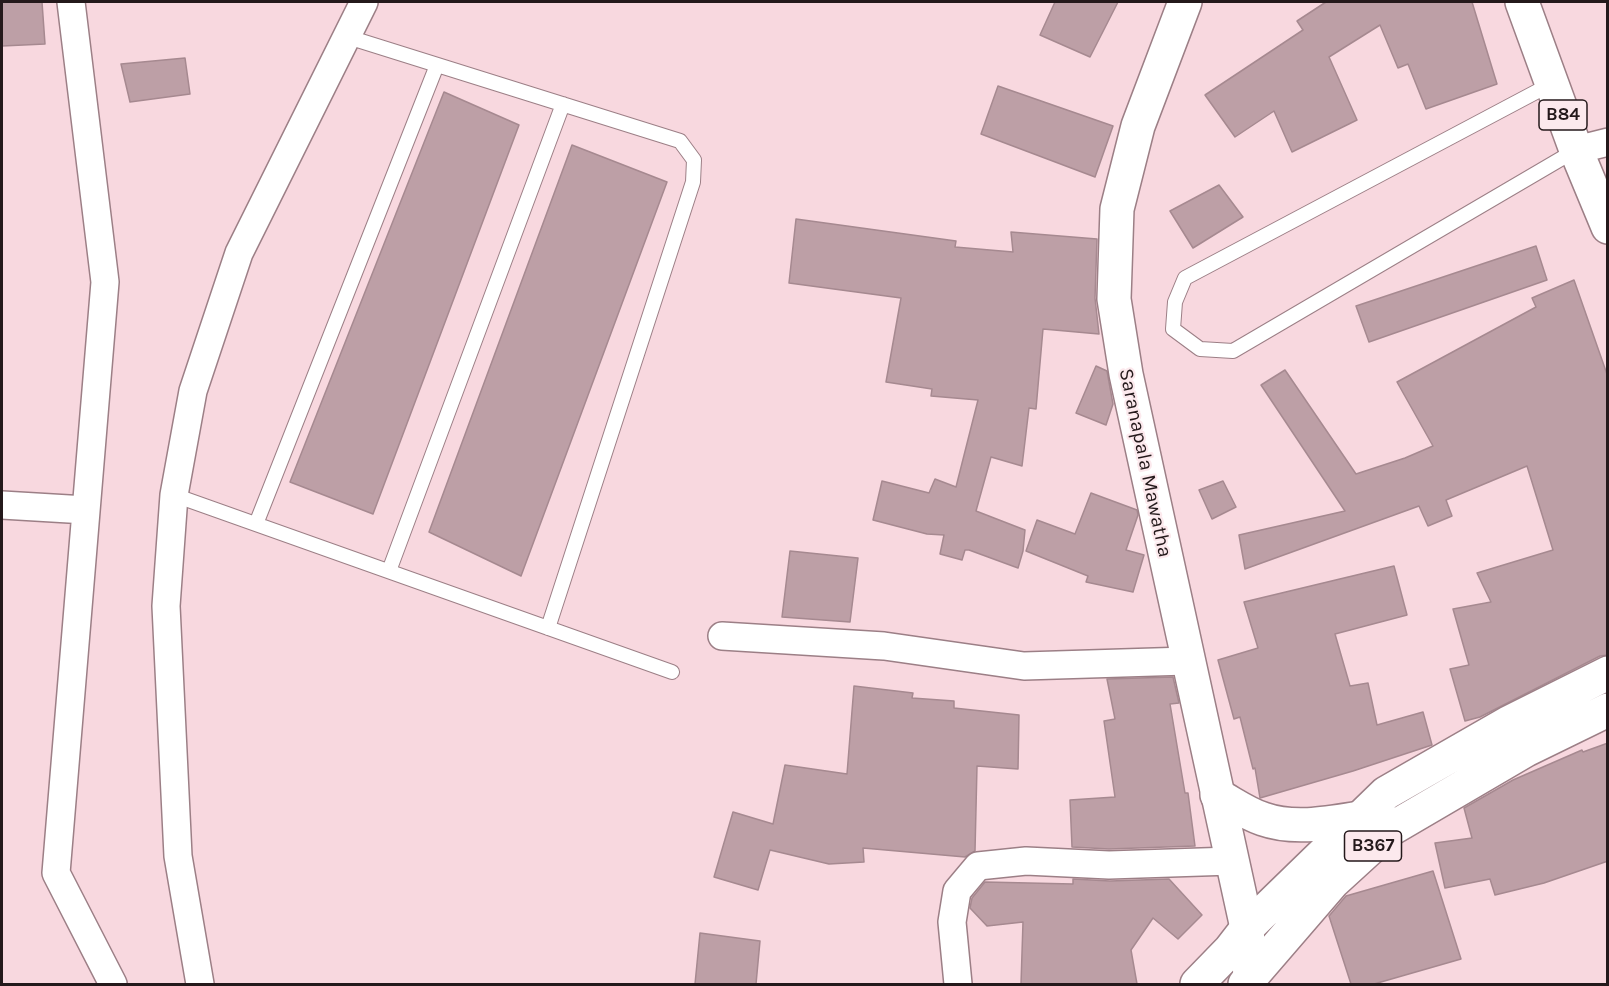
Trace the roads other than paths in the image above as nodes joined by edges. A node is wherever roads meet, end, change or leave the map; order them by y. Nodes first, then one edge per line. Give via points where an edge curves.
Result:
1 (71, 2) edge
2 (364, 2) edge
3 (1185, 2) edge
4 (1522, 2) edge
5 (348, 37) junction
6 (437, 65) junction
7 (1552, 84) junction
8 (563, 104) junction
9 (1608, 142) edge
10 (1576, 150) junction
11 (1608, 227) edge
12 (174, 495) junction
13 (2, 505) edge
14 (86, 510) junction
15 (256, 524) junction
16 (389, 571) junction
17 (548, 628) junction
18 (722, 636) dead end
19 (1187, 661) junction
20 (672, 672) dead end
21 (1608, 673) edge
22 (1608, 710) edge
23 (1217, 795) junction
24 (1360, 818) junction
25 (1232, 861) junction
26 (1247, 928) junction
27 (1249, 982) edge
28 (113, 984) edge
29 (200, 984) edge
30 (958, 984) edge
31 (1197, 984) edge

1 - 14 street via 105,282
2 - 5 street
3 - 19 main road, Saranapala Mawatha via 1138,126 1117,209 1114,299 1126,374
4 - 7 main road, B84
5 - 6 lane
5 - 12 street via 239,253 193,391
6 - 8 lane
6 - 15 lane
7 - 10 main road, B84
7 - 10 lane via 1185,278 1174,302 1173,329 1200,349 1233,351
8 - 16 lane
8 - 17 lane via 680,141 694,160 693,182
9 - 10 street
10 - 11 main road, B84
12 - 15 lane
12 - 29 street via 166,606 178,856
13 - 14 street
14 - 28 street via 56,873
15 - 16 lane
16 - 17 lane
17 - 20 lane
18 - 19 street via 884,646 1024,666
19 - 23 main road, Saranapala Mawatha
21 - 24 main road, B367 via 1508,723 1386,793
22 - 27 main road, B367 via 1526,750 1391,829 1334,882
23 - 24 main road via 1262,819 1294,825
23 - 25 main road, Saranapala Mawatha
24 - 26 main road, B367
25 - 26 main road, Saranapala Mawatha
25 - 30 street via 1109,865 1026,861 978,866 957,891 952,922
26 - 27 main road, Saranapala Mawatha
26 - 31 main road, B367

